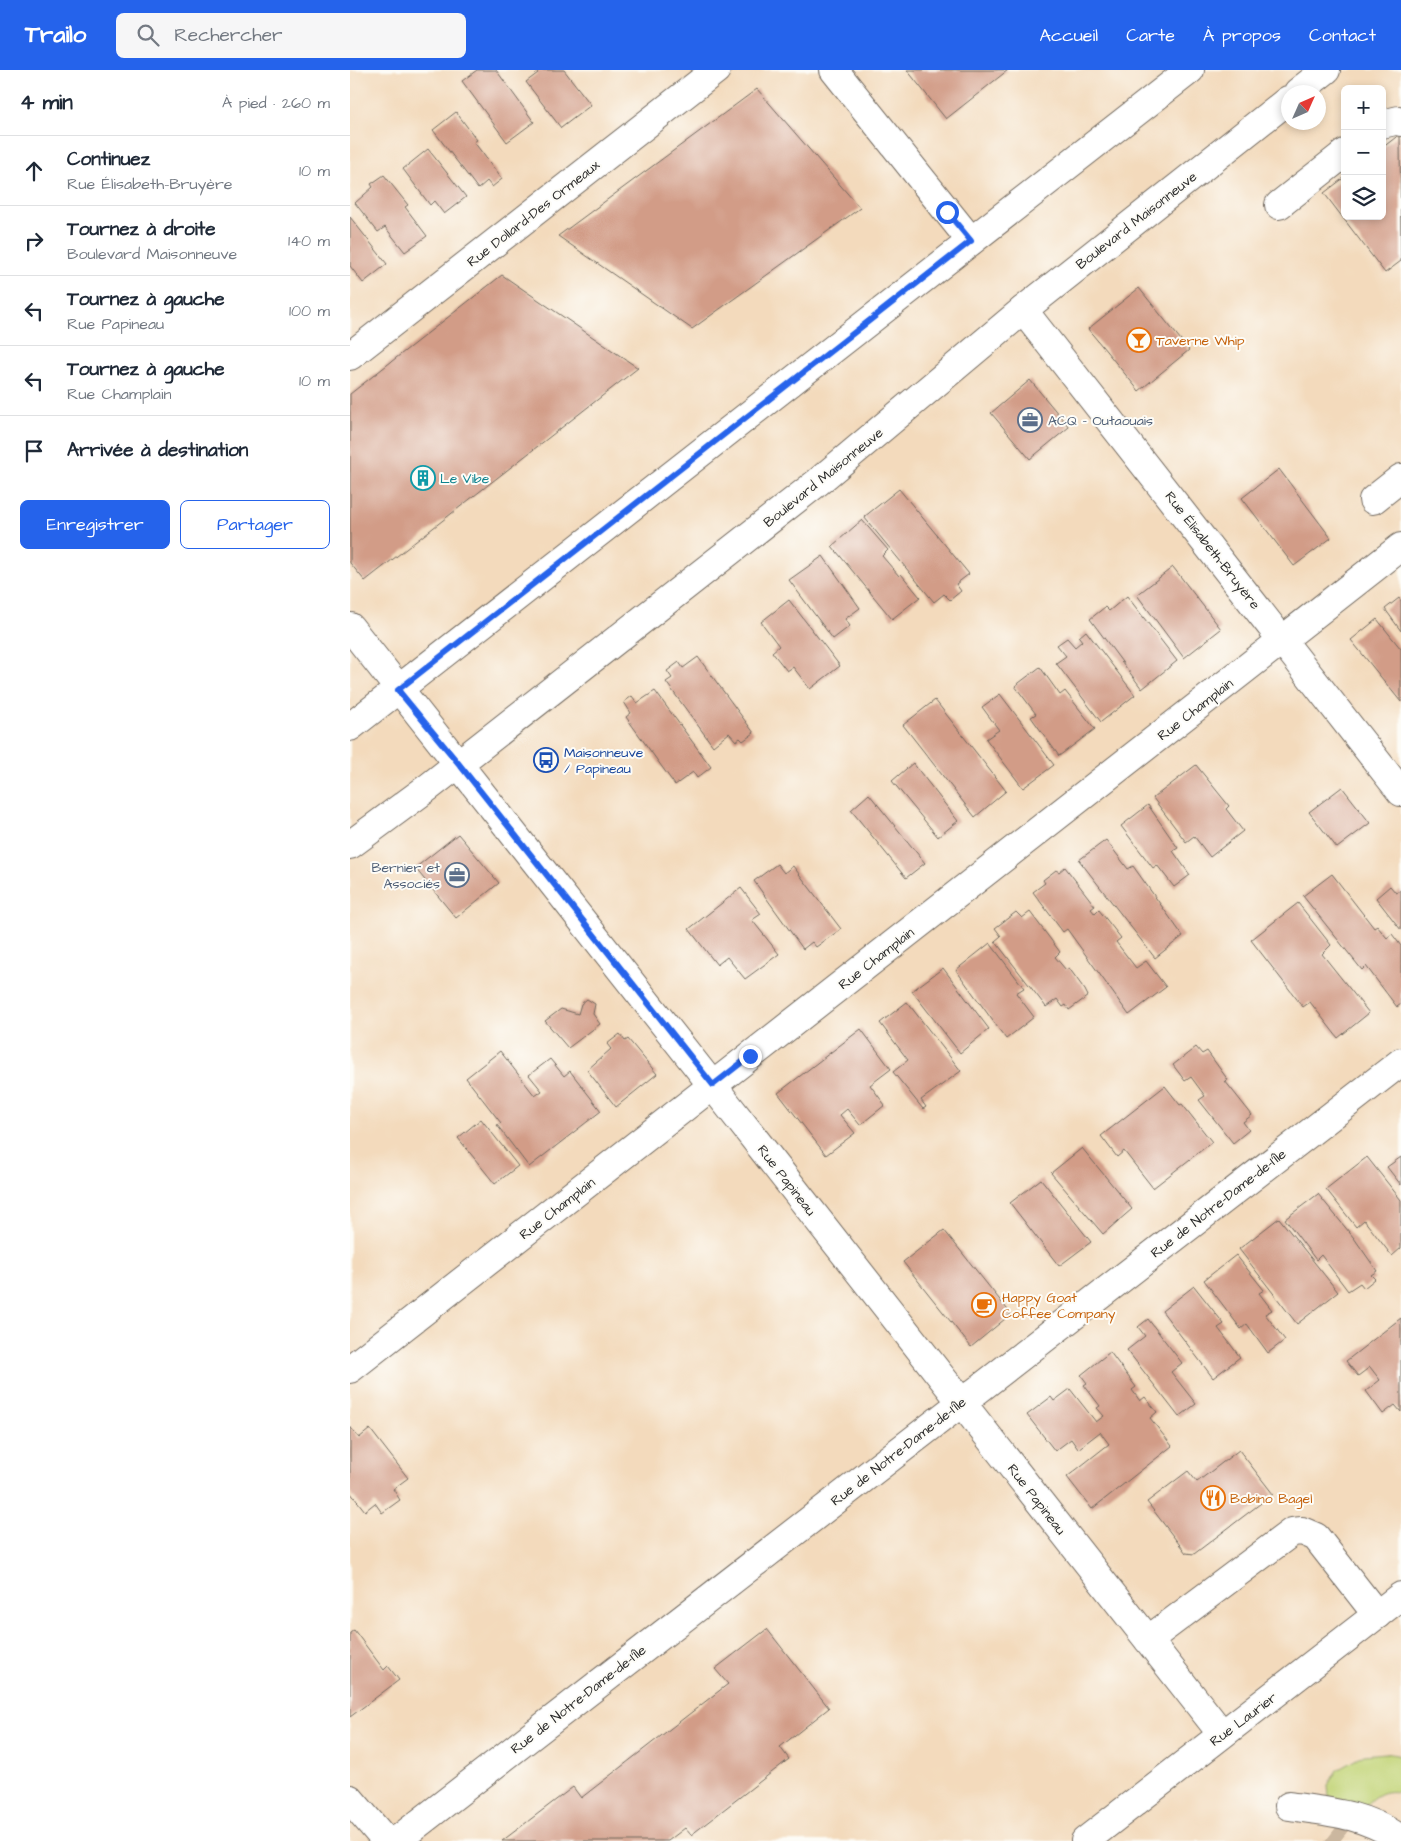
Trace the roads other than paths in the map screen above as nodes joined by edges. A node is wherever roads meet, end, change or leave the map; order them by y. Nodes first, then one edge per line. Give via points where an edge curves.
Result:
1 (716, 70) edge
2 (834, 70) edge
3 (1190, 70) edge
4 (1326, 70) edge
5 (1307, 85) edge
6 (1281, 106) edge
7 (1386, 122) edge
8 (1401, 122) edge
9 (1341, 156) edge
10 (1279, 205) dead end
11 (971, 241) junction
12 (1023, 310) junction
13 (350, 356) edge
14 (1401, 478) edge
15 (1373, 500) dead end
16 (1401, 547) edge
17 (350, 627) edge
18 (1282, 640) junction
19 (398, 690) junction
20 (350, 727) edge
21 (459, 764) junction
22 (1401, 792) edge
23 (350, 845) edge
24 (1401, 1062) edge
25 (713, 1085) junction
26 (350, 1369) edge
27 (961, 1402) junction
28 (1401, 1596) edge
29 (1377, 1615) junction
30 (1148, 1640) junction
31 (1222, 1734) junction
32 (350, 1799) edge
33 (1289, 1806) dead end
34 (1401, 1839) edge
35 (386, 1841) edge
36 (396, 1841) edge
37 (1085, 1841) edge

1 - 13 street, Rue Dollard-Des Ormeaux
2 - 11 street
3 - 11 street
4 - 5 street
6 - 12 street, Boulevard Maisonneuve
7 - 8 street
9 - 10 street
11 - 19 street
12 - 18 street, Rue Élisabeth-Bruyère
12 - 21 street, Boulevard Maisonneuve via 818,482
14 - 15 street
16 - 18 street, Rue Champlain
17 - 19 street, Rue Papineau
18 - 22 street, Rue Élisabeth-Bruyère
18 - 25 street, Rue Champlain
19 - 20 street
19 - 21 street, Rue Papineau
21 - 23 street, Boulevard Maisonneuve
21 - 25 street, Rue Papineau
24 - 27 street, Rue de Notre-Dame-de-I'Île
25 - 26 street, Rue Champlain
25 - 27 street, Rue Papineau
27 - 30 street, Rue Papineau
27 - 36 street, Rue de Notre-Dame-de-I'Île
28 - 29 street, Rue Laurier
29 - 30 street via 1316,1538 1302,1530 1292,1532
29 - 31 street, Rue Laurier
30 - 31 street, Rue Papineau
31 - 37 street, Rue Laurier
32 - 35 street
33 - 34 street via 1356,1816

